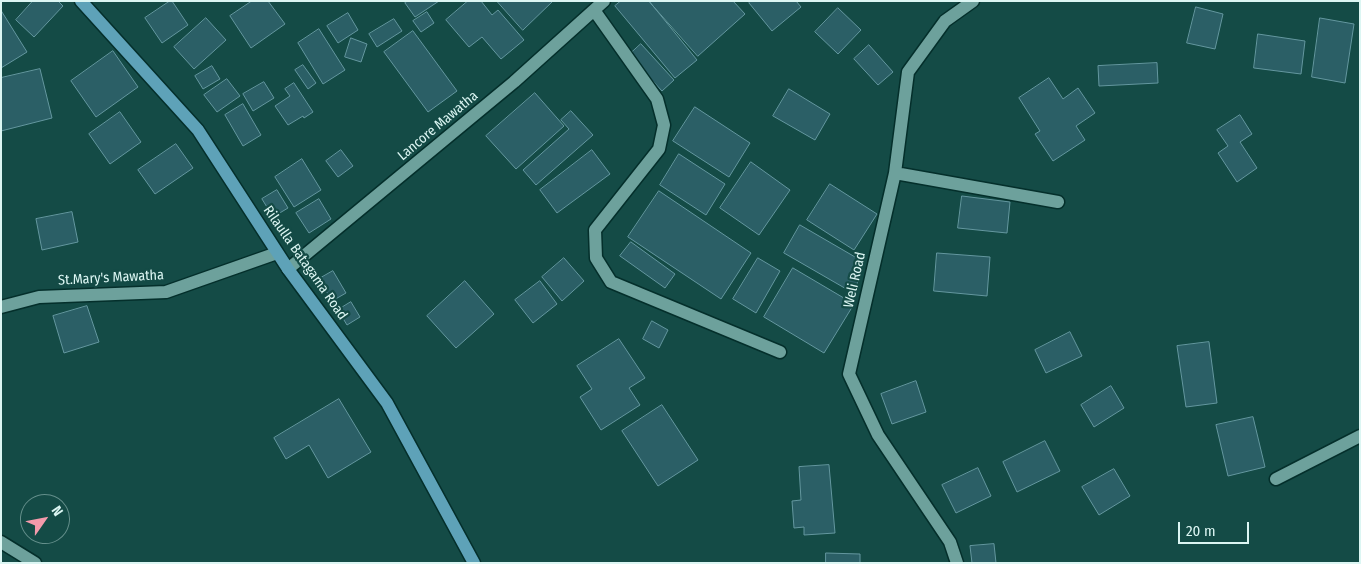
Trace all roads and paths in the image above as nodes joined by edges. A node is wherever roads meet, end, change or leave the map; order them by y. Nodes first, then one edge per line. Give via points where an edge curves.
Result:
1 (80, 1) edge
2 (972, 1) edge
3 (599, 6) edge
4 (894, 173) junction
5 (1058, 202) dead end
6 (277, 252) junction
7 (288, 269) junction
8 (1, 307) edge
9 (780, 352) dead end
10 (1360, 436) edge
11 (1276, 479) dead end
12 (1, 542) edge
13 (35, 563) edge
14 (474, 563) edge
15 (957, 563) edge

1 - 6 street, Rilaulla Batagama Road via 198,130
2 - 4 street, Weli Road via 945,21 908,72
3 - 7 street, Lancore Mawatha via 514,82
3 - 9 street via 657,99 664,125 659,150 595,230 596,258 611,282
4 - 5 street
4 - 15 street, Weli Road via 848,374 878,435 950,542
6 - 7 street, Rilaulla Batagama Road
6 - 8 street, St.Mary's Mawatha via 166,292 39,297
7 - 14 street, Rilaulla Batagama Road via 388,403
10 - 11 street
12 - 13 street

